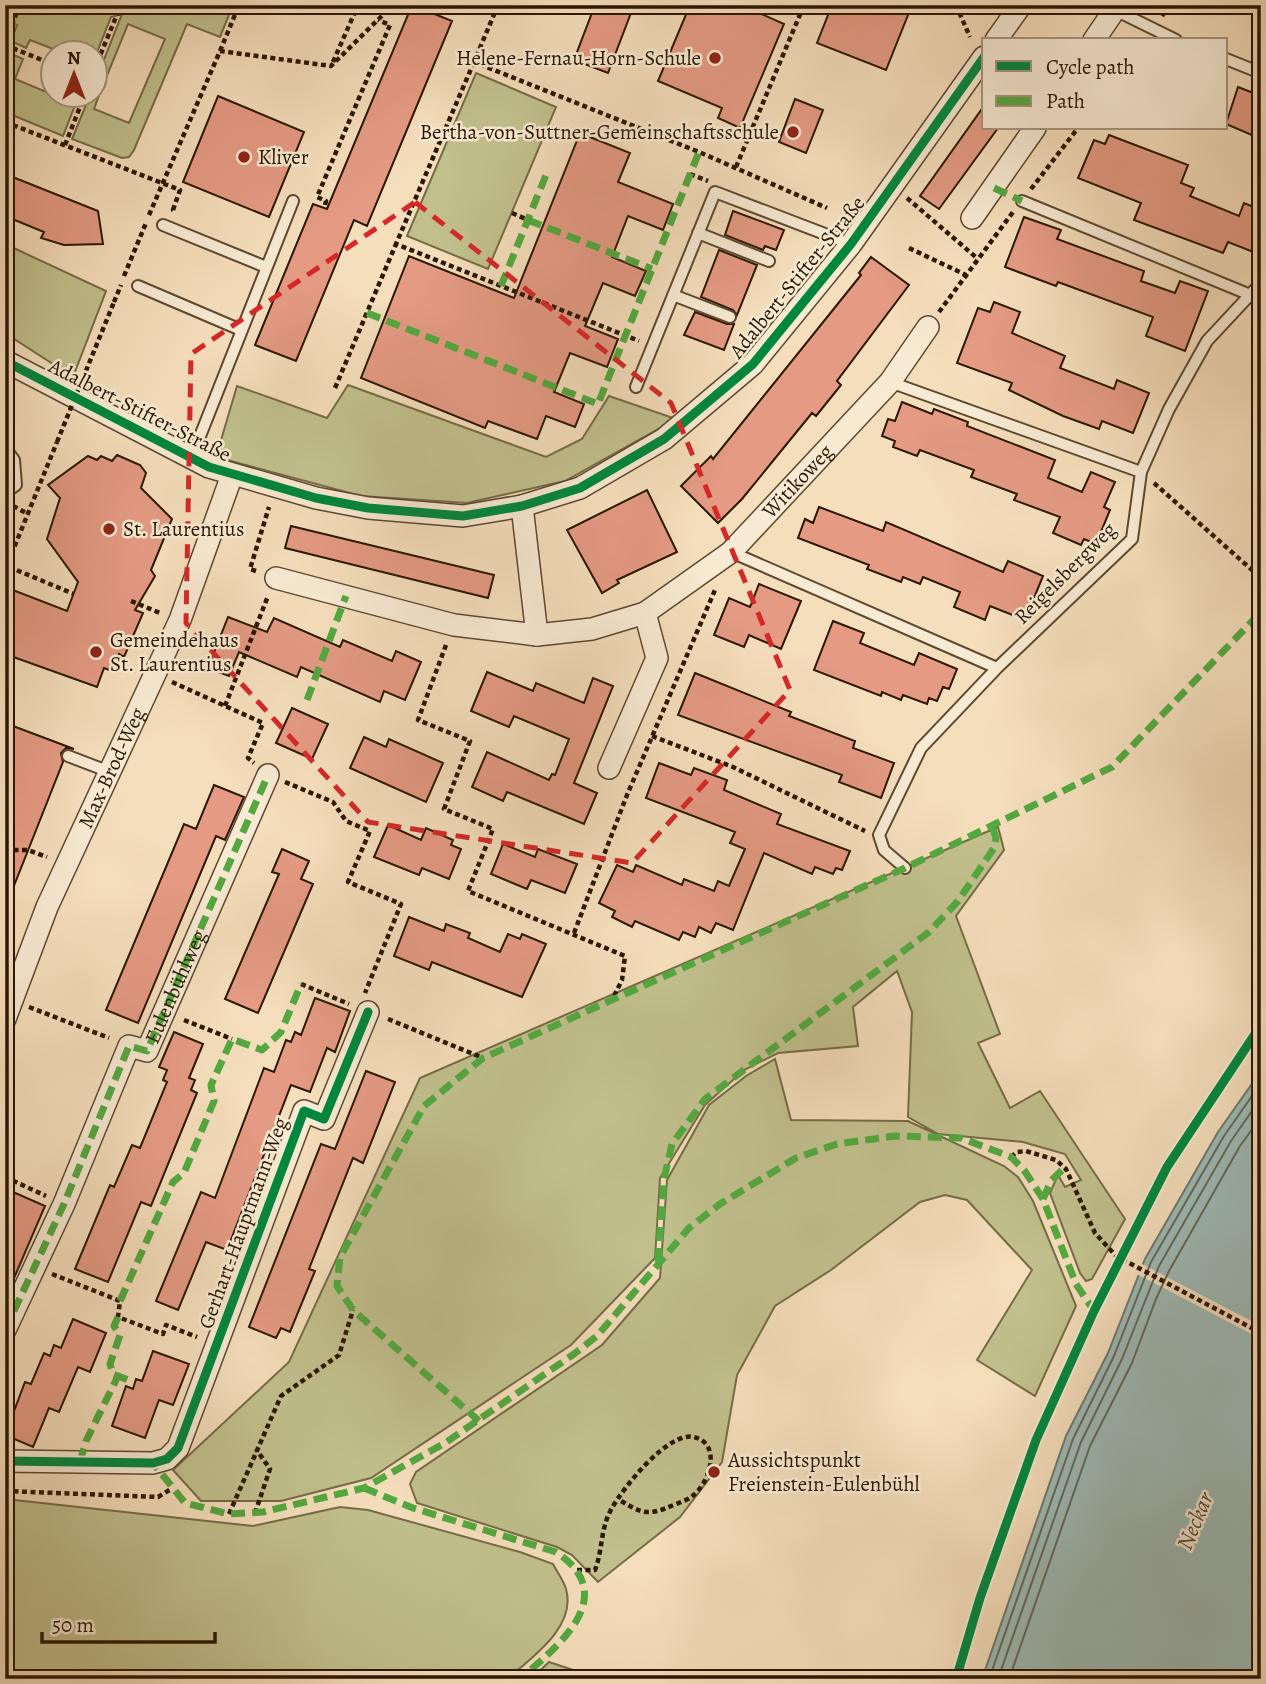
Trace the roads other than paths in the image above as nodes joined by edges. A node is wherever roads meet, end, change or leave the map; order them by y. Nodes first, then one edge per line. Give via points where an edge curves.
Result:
1 (1021, 5) edge
2 (1113, 7) edge
3 (997, 38) edge
4 (1095, 38) edge
5 (1172, 38) edge
6 (982, 60) edge
7 (1228, 60) edge
8 (1261, 73) edge
9 (1034, 130) edge
10 (293, 201) dead end
11 (1022, 201) dead end
12 (972, 218) dead end
13 (163, 225) dead end
14 (698, 233) junction
15 (851, 244) junction
16 (769, 261) dead end
17 (267, 267) junction
18 (1261, 283) edge
19 (138, 286) dead end
20 (1248, 294) junction
21 (673, 295) junction
22 (730, 317) dead end
23 (928, 327) road end
24 (241, 330) junction
25 (5, 362) edge
26 (890, 382) junction
27 (636, 387) dead end
28 (5, 449) edge
29 (191, 459) junction
30 (1141, 472) junction
31 (232, 475) junction
32 (5, 493) edge
33 (522, 506) junction
34 (731, 552) junction
35 (276, 578) road end
36 (645, 613) junction
37 (537, 635) junction
38 (997, 667) junction
39 (68, 756) dead end
40 (609, 768) dead end
41 (110, 772) junction
42 (268, 775) road end
43 (905, 868) dead end
44 (8, 1005) edge
45 (364, 1010) road end
46 (5, 1330) edge
47 (5, 1461) edge

1 - 3 street
2 - 4 street
2 - 5 lane
6 - 15 street, Adalbert-Stifter-Straße
7 - 8 lane
9 - 12 street
10 - 17 lane
11 - 20 lane
13 - 17 lane
14 - 15 lane via 715,192
14 - 16 lane
14 - 21 lane
15 - 33 street, Adalbert-Stifter-Straße via 752,365 664,439 580,488
17 - 24 lane
18 - 20 lane, Reigelsbergweg
19 - 24 lane
20 - 30 lane, Reigelsbergweg via 1207,341
21 - 22 lane
21 - 27 lane
23 - 26 street, Witikoweg
24 - 29 lane
25 - 29 street, Adalbert-Stifter-Straße
26 - 30 lane
26 - 34 street, Witikoweg
28 - 32 lane via 14,460 16,485
29 - 31 street, Adalbert-Stifter-Straße
30 - 38 lane, Reigelsbergweg via 1132,539
31 - 33 street, Adalbert-Stifter-Straße via 368,508 463,516
31 - 41 street, Max-Brod-Weg via 180,620
33 - 37 street
34 - 36 street, Witikoweg
34 - 38 lane
35 - 37 street, Witikoweg via 454,625
36 - 37 street, Witikoweg via 592,629
36 - 40 street via 657,658
38 - 43 lane, Reigelsbergweg via 921,748 879,835 884,850
39 - 41 lane
41 - 44 street, Max-Brod-Weg via 47,907
42 - 46 street, Eulenbühlweg via 147,1051 129,1046 64,1204
45 - 47 street, Gerhart-Hauptmann-Weg via 324,1119 304,1111 178,1448 167,1459 153,1463

